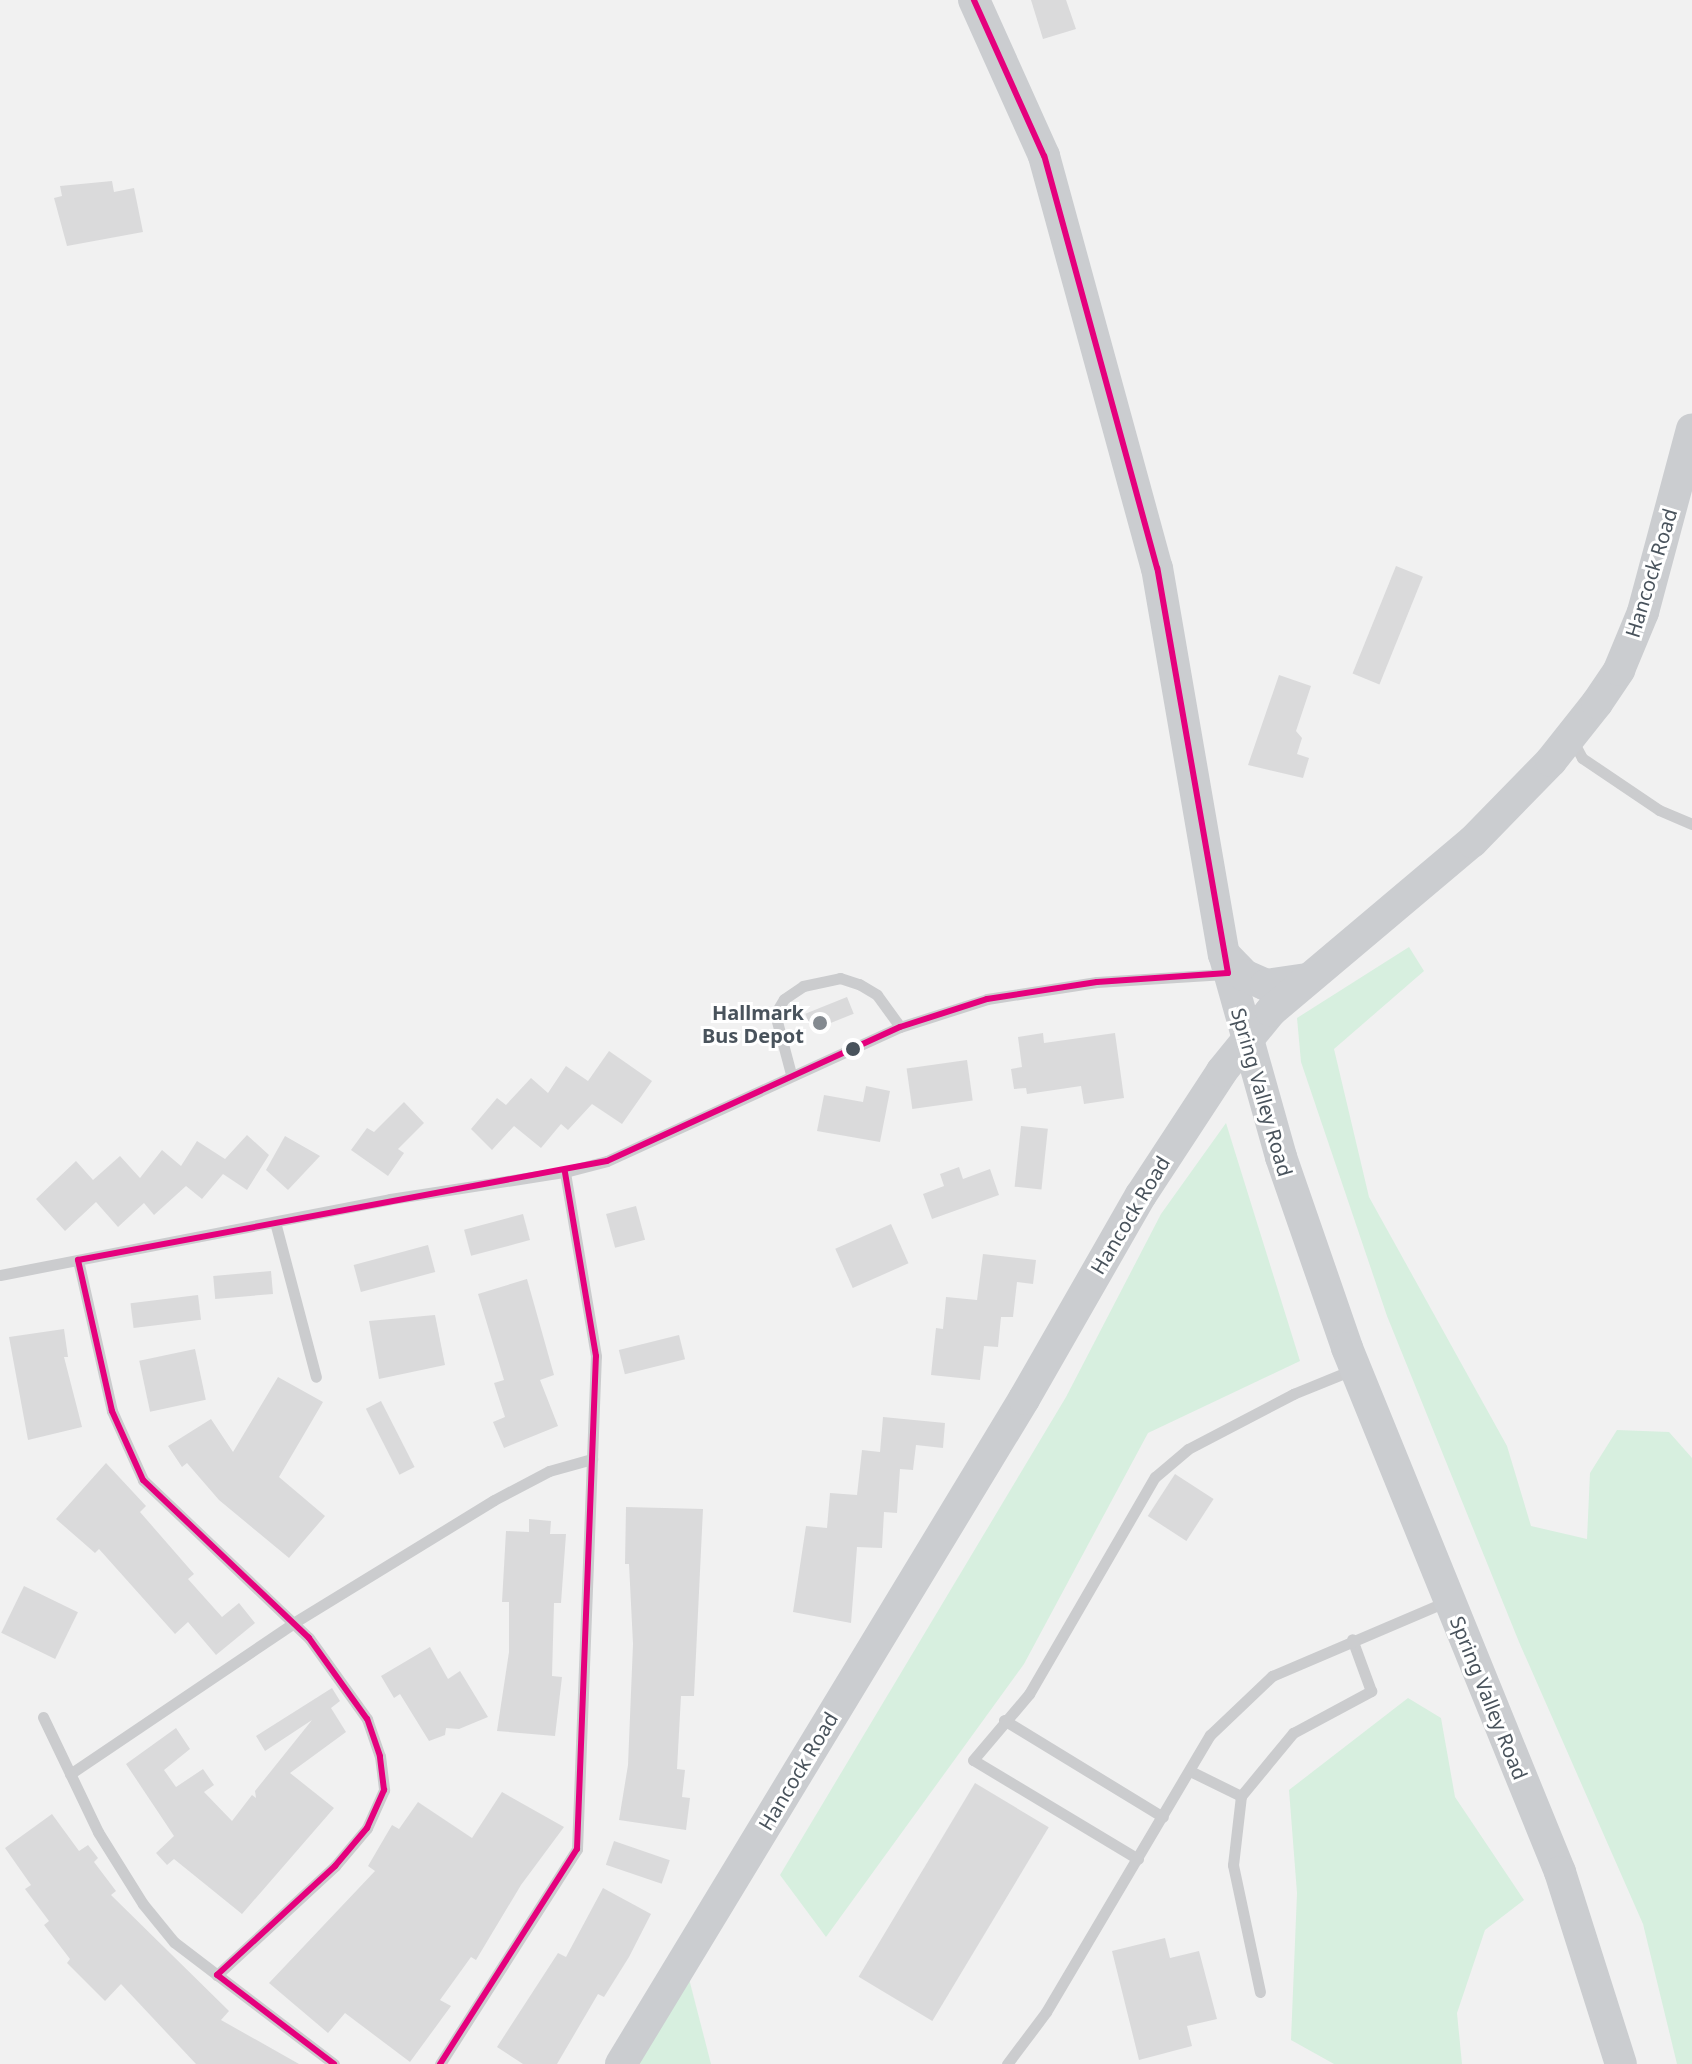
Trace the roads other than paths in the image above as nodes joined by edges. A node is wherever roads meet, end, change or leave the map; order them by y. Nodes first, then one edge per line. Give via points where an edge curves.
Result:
1 (974, 0) edge
2 (1692, 429) edge
3 (1570, 737) junction
4 (1692, 824) edge
5 (1226, 964) junction
6 (1307, 979) junction
7 (900, 1027) junction
8 (1246, 1041) junction
9 (791, 1074) junction
10 (565, 1172) junction
11 (275, 1222) junction
12 (78, 1260) junction
13 (0, 1275) edge
14 (1356, 1369) junction
15 (316, 1377) dead end
16 (592, 1459) junction
17 (1449, 1601) junction
18 (295, 1622) junction
19 (1352, 1639) junction
20 (43, 1717) dead end
21 (1004, 1720) junction
22 (1190, 1771) junction
23 (70, 1774) junction
24 (1241, 1796) junction
25 (1163, 1817) junction
26 (1138, 1859) junction
27 (217, 1975) junction
28 (1260, 1992) dead end
29 (334, 2064) edge
30 (440, 2064) edge
31 (621, 2064) edge
32 (1007, 2064) edge
33 (1621, 2064) edge

1 - 5 street, Spring Valley Road via 1044,156 1157,568
2 - 3 street, Hancock Road via 1643,612 1619,670
3 - 4 lane via 1582,758 1659,810
3 - 6 street, Hancock Road via 1472,842
5 - 6 street via 1266,985
5 - 7 lane via 987,999
5 - 8 street, Spring Valley Road
6 - 8 street, Hancock Road
7 - 9 lane
7 - 9 lane via 883,1002 859,984 840,978 803,986 784,999 775,1014
8 - 14 street, Spring Valley Road via 1310,1246
8 - 31 street, Hancock Road via 1141,1195 1024,1399
9 - 10 lane via 607,1161
10 - 11 lane
10 - 16 lane via 596,1356
11 - 12 lane
11 - 15 lane
12 - 13 lane
12 - 18 lane via 112,1411 143,1480
14 - 17 street, Spring Valley Road
14 - 21 lane via 1293,1394 1188,1449 1155,1477 1029,1694
16 - 18 lane via 549,1471 494,1500
16 - 30 lane via 577,1849
17 - 19 lane
17 - 33 street, Spring Valley Road via 1560,1872
18 - 23 lane
18 - 27 lane via 367,1719 380,1756 384,1790 367,1828 335,1866
19 - 22 lane via 1272,1676 1210,1735
19 - 24 lane via 1371,1691 1293,1733
20 - 23 lane
21 - 25 lane
21 - 26 lane via 973,1760
22 - 24 lane
22 - 25 lane
23 - 27 lane via 143,1904 174,1942
24 - 28 lane via 1233,1865
25 - 26 lane
26 - 32 lane via 1046,2012
27 - 29 lane

